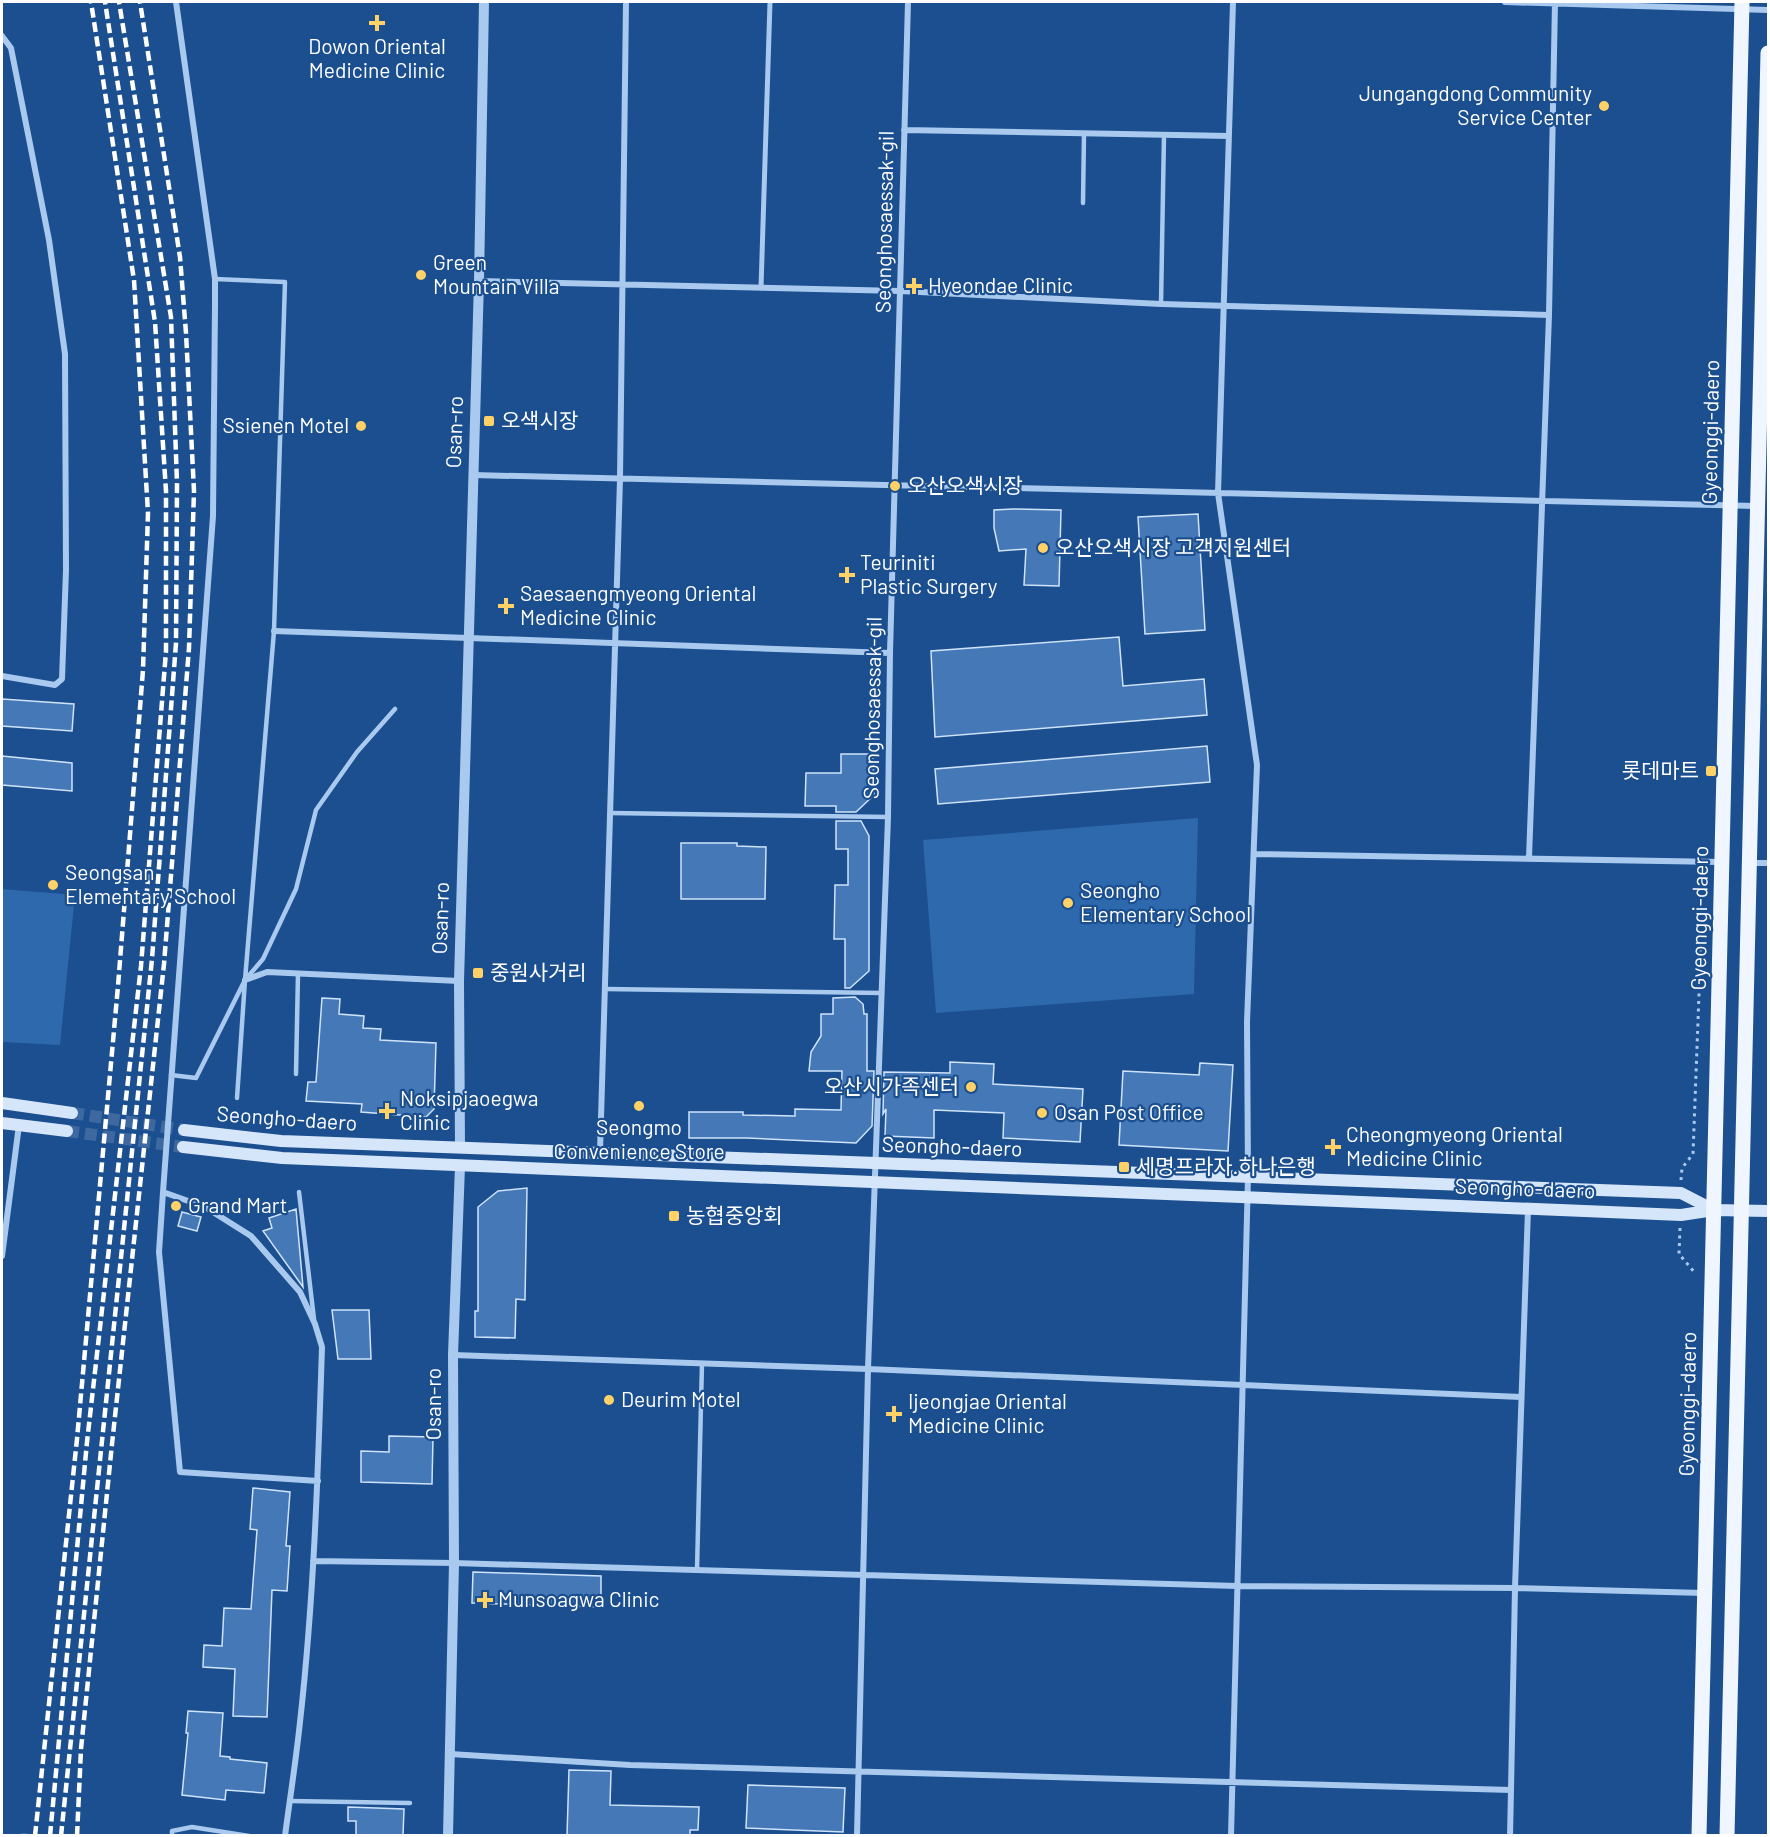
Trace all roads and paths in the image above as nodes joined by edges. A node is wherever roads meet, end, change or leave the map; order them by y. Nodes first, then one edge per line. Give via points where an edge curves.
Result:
1 (176, 2) edge
2 (484, 2) edge
3 (626, 2) edge
4 (770, 2) edge
5 (908, 2) edge
6 (1233, 2) edge
7 (1505, 2) edge
8 (1555, 2) edge
9 (1742, 5) edge
10 (1768, 10) edge
11 (2, 36) edge
12 (1768, 53) edge
13 (904, 130) junction
14 (1084, 133) junction
15 (1164, 135) junction
16 (1229, 136) junction
17 (1083, 203) dead end
18 (215, 279) junction
19 (479, 281) junction
20 (622, 285) junction
21 (761, 288) junction
22 (900, 291) junction
23 (1161, 304) junction
24 (1223, 306) junction
25 (1549, 315) junction
26 (473, 475) junction
27 (620, 479) junction
28 (895, 486) junction
29 (1218, 493) junction
30 (1542, 501) junction
31 (1730, 506) junction
32 (1757, 506) junction
33 (274, 631) junction
34 (468, 638) junction
35 (615, 642) junction
36 (890, 653) junction
37 (2, 676) edge
38 (395, 709) dead end
39 (610, 813) junction
40 (888, 817) junction
41 (1254, 854) junction
42 (1528, 858) junction
43 (1722, 862) junction
44 (1749, 862) junction
45 (1768, 863) edge
46 (298, 973) junction
47 (244, 980) junction
48 (459, 981) junction
49 (605, 989) junction
50 (882, 993) junction
51 (296, 1074) dead end
52 (171, 1075) junction
53 (237, 1098) dead end
54 (2, 1103) edge
55 (72, 1113) tunnel mouth
56 (2, 1123) edge
57 (19, 1125) junction
58 (184, 1130) tunnel mouth
59 (67, 1131) tunnel mouth
60 (183, 1147) tunnel mouth
61 (460, 1148) junction
62 (600, 1153) junction
63 (876, 1163) junction
64 (460, 1166) junction
65 (1248, 1177) junction
66 (875, 1182) junction
67 (163, 1192) junction
68 (300, 1192) dead end
69 (1248, 1197) junction
70 (1528, 1208) junction
71 (1714, 1210) junction
72 (1740, 1210) junction
73 (1768, 1211) edge
74 (1681, 1215) junction
75 (1679, 1254) dead end
76 (2, 1256) edge
77 (315, 1324) junction
78 (453, 1355) junction
79 (702, 1363) junction
80 (868, 1369) junction
81 (1244, 1387) junction
82 (1521, 1397) junction
83 (318, 1481) junction
84 (313, 1561) junction
85 (454, 1563) junction
86 (697, 1570) junction
87 (864, 1575) junction
88 (1237, 1586) junction
89 (1515, 1588) junction
90 (1705, 1593) junction
91 (450, 1754) junction
92 (859, 1773) junction
93 (1232, 1783) junction
94 (1511, 1790) junction
95 (290, 1801) junction
96 (410, 1803) dead end
97 (21, 1836) edge
98 (27, 1836) edge
99 (172, 1836) edge
100 (249, 1836) edge
101 (285, 1836) edge
102 (448, 1836) edge
103 (858, 1836) edge
104 (1231, 1836) edge
105 (1510, 1836) edge
106 (1699, 1836) edge
107 (1727, 1836) edge

1 - 18 street
2 - 19 street, Osan-ro
3 - 20 street
4 - 21 street
5 - 13 street, Seonghosaessak-gil
6 - 16 street
7 - 8 street
8 - 9 street
8 - 25 street
9 - 10 street
9 - 31 main road, Gyeonggi-daero
11 - 37 street via 14,58 49,240 65,354 67,513 62,679 56,685
12 - 32 main road
13 - 14 street
13 - 22 street, Seonghosaessak-gil
14 - 15 street
14 - 17 lane
15 - 16 street
15 - 23 lane
16 - 24 street
18 - 33 lane via 285,282
18 - 52 street via 213,516
19 - 20 street
19 - 26 street, Osan-ro
20 - 21 street
20 - 27 street
21 - 22 street
22 - 23 street
22 - 28 street, Seonghosaessak-gil
23 - 24 street
24 - 25 street
24 - 29 street
25 - 30 street
26 - 27 street
26 - 34 street, Osan-ro
27 - 28 street
27 - 35 street
28 - 29 street
28 - 36 street, Seonghosaessak-gil
29 - 30 street
29 - 41 street via 1257,765
30 - 31 street
30 - 42 street
31 - 32 street
31 - 43 main road, Gyeonggi-daero
32 - 44 main road
33 - 34 street
33 - 47 lane
34 - 35 street
34 - 48 street, Osan-ro
35 - 36 street
35 - 39 street
36 - 40 street, Seonghosaessak-gil
38 - 47 lane via 357,752 316,810 297,889 263,959
39 - 40 lane
39 - 49 street
40 - 50 street, Seonghosaessak-gil
41 - 42 street
41 - 65 street
42 - 43 street
43 - 71 main road, Gyeonggi-daero
44 - 45 street
44 - 72 main road
46 - 47 street via 267,972
46 - 48 street
46 - 51 lane
47 - 52 lane via 196,1078
47 - 53 lane
48 - 61 street, Osan-ro
49 - 50 lane
49 - 62 street
50 - 63 street, Seonghosaessak-gil
52 - 67 street
54 - 55 main road
56 - 57 main road
57 - 59 main road
57 - 76 street
58 - 61 main road, Seongho-daero via 281,1141
60 - 64 main road, Seongho-daero via 282,1158
61 - 62 main road, Seongho-daero
61 - 64 main road, Osan-ro
62 - 63 main road, Seongho-daero
63 - 65 main road, Seongho-daero
63 - 66 street, Seonghosaessak-gil
64 - 66 main road, Seongho-daero
64 - 78 street, Osan-ro
65 - 69 street
65 - 71 main road, Seongho-daero via 1681,1193
66 - 69 main road, Seongho-daero
66 - 80 street, Seonghosaessak-gil
67 - 77 street via 205,1207 251,1236 300,1292
67 - 83 street via 159,1252 180,1472
68 - 77 lane
69 - 70 main road, Seongho-daero
69 - 81 street
70 - 74 main road, Seongho-daero
70 - 82 street
71 - 72 main road, Seongho-daero
71 - 74 main road, Seongho-daero
71 - 90 main road, Gyeonggi-daero
72 - 73 main road, Seongho-daero
72 - 107 main road
74 - 75 path
77 - 83 street via 322,1347
78 - 79 street
78 - 85 street, Osan-ro
79 - 80 street
79 - 86 lane
80 - 81 street
80 - 87 street, Seonghosaessak-gil
81 - 82 street
81 - 88 street
82 - 89 street
83 - 84 street
84 - 85 street
84 - 95 street
85 - 86 street
85 - 91 street, Osan-ro
86 - 87 street
87 - 88 street
87 - 92 street, Seonghosaessak-gil
88 - 89 street
88 - 93 street
89 - 90 street
89 - 94 street
90 - 106 main road, Gyeonggi-daero
91 - 92 street
91 - 102 street, Osan-ro
92 - 93 street
92 - 103 street, Seonghosaessak-gil
93 - 94 street
93 - 104 street
94 - 105 street
95 - 96 lane
95 - 101 street
97 - 98 lane
99 - 100 lane via 172,1831 192,1827

